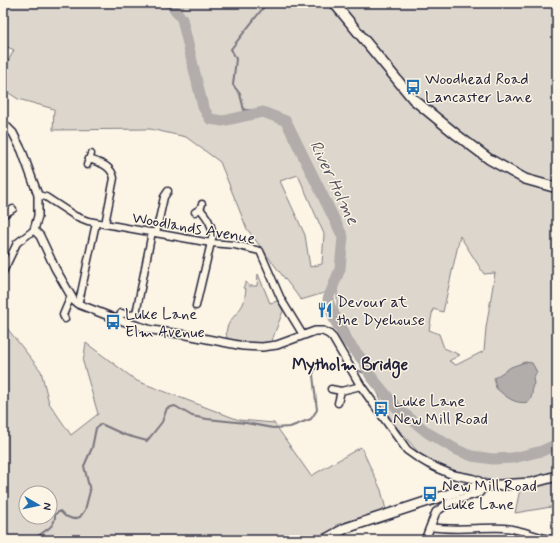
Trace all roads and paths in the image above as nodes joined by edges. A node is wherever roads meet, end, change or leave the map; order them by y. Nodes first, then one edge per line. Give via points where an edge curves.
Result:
1 (334, 3) edge
2 (5, 127) edge
3 (89, 159) dead end
4 (557, 188) edge
5 (168, 191) dead end
6 (38, 195) junction
7 (199, 208) dead end
8 (13, 209) dead end
9 (3, 215) edge
10 (96, 223) junction
11 (105, 224) junction
12 (32, 232) junction
13 (154, 233) junction
14 (211, 243) junction
15 (3, 272) edge
16 (71, 296) junction
17 (78, 304) junction
18 (196, 306) dead end
19 (65, 319) dead end
20 (119, 320) junction
21 (303, 335) junction
22 (361, 386) junction
23 (331, 389) dead end
24 (341, 391) junction
25 (338, 403) dead end
26 (557, 476) edge
27 (485, 486) junction
28 (430, 527) junction
29 (324, 540) edge
30 (425, 540) edge
31 (555, 540) edge

1 - 4 main road via 399,84 429,113 489,160 525,179
2 - 6 street via 13,134 22,151
3 - 11 street via 106,166 112,171 114,178
5 - 13 street
6 - 10 street, Woodlands Avenue via 46,197 75,216
6 - 12 street via 38,216
7 - 14 street via 212,226
8 - 9 street
10 - 11 street, Woodlands Avenue
10 - 17 street
11 - 13 street, Woodlands Avenue
12 - 15 street via 17,243
12 - 16 street via 40,236
13 - 14 street, Woodlands Avenue
13 - 20 street via 136,314 121,313
14 - 18 street
14 - 21 street, Woodlands Avenue via 260,251 280,298
16 - 17 street
16 - 19 street via 63,315
17 - 20 street
20 - 21 street via 152,330 243,346 277,345
21 - 22 street via 315,331 329,334
22 - 24 street
22 - 27 street via 408,450 416,457 451,474 478,480
23 - 24 street
24 - 25 street
26 - 27 main road via 531,484
27 - 28 street via 479,493 450,502 436,512
27 - 29 main road via 463,490 390,513 346,528
28 - 30 street
28 - 31 street via 504,528

